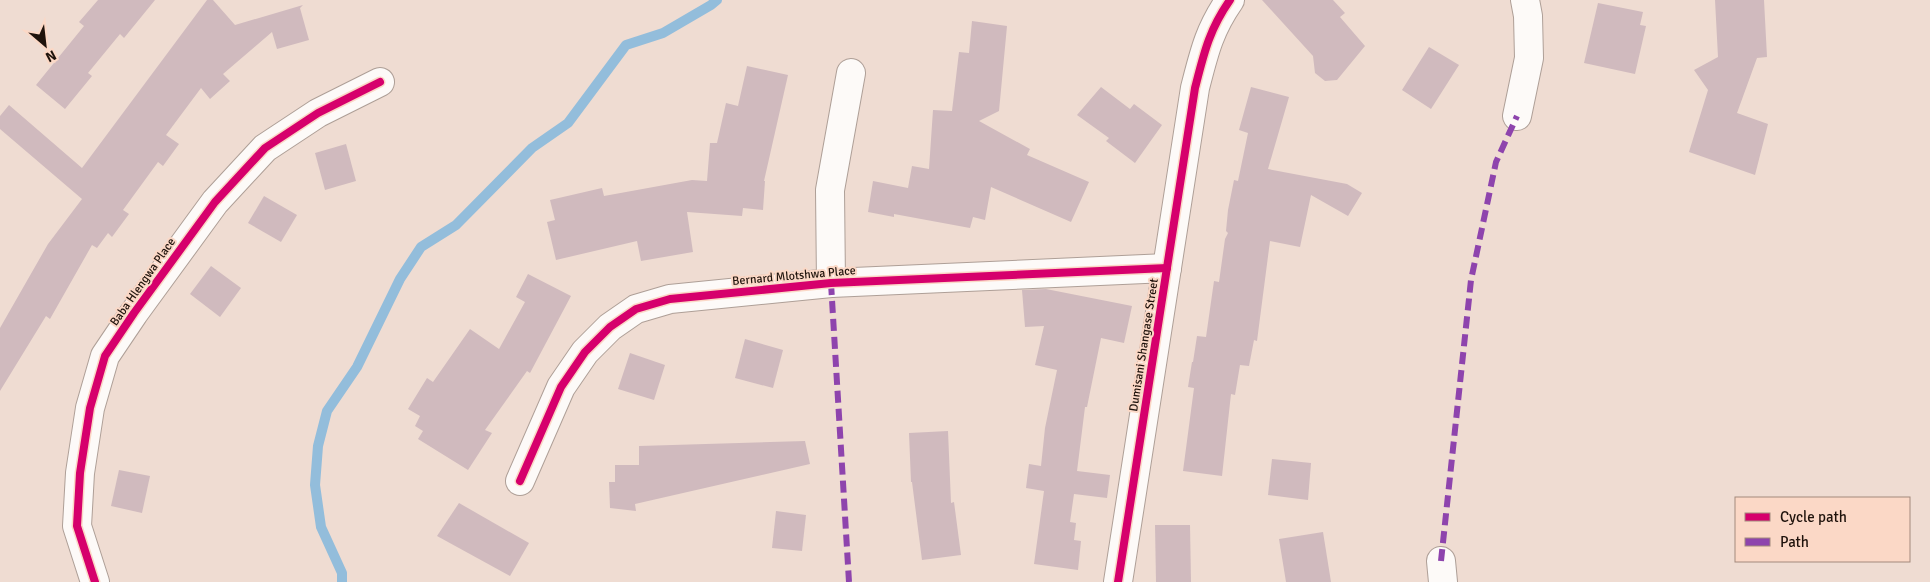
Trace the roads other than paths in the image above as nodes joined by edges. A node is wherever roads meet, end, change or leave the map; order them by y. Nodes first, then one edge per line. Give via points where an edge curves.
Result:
1 (1230, 0) edge
2 (1525, 0) edge
3 (851, 73) dead end
4 (380, 82) dead end
5 (1517, 116) dead end
6 (1167, 268) junction
7 (831, 283) junction
8 (520, 481) dead end
9 (94, 582) edge
10 (1118, 582) edge

1 - 6 street, Dumisani Shangase Street via 1207,40 1195,88
2 - 5 street via 1529,58
3 - 7 street via 830,190
4 - 9 street, Baba Hlengwa Place via 318,113 265,148 215,202 106,356 90,408 77,526
6 - 7 street, Bernard Mlotshwa Place
6 - 10 street, Dumisani Shangase Street
7 - 8 street, Bernard Mlotshwa Place via 670,299 636,309 610,327 585,352 561,387

